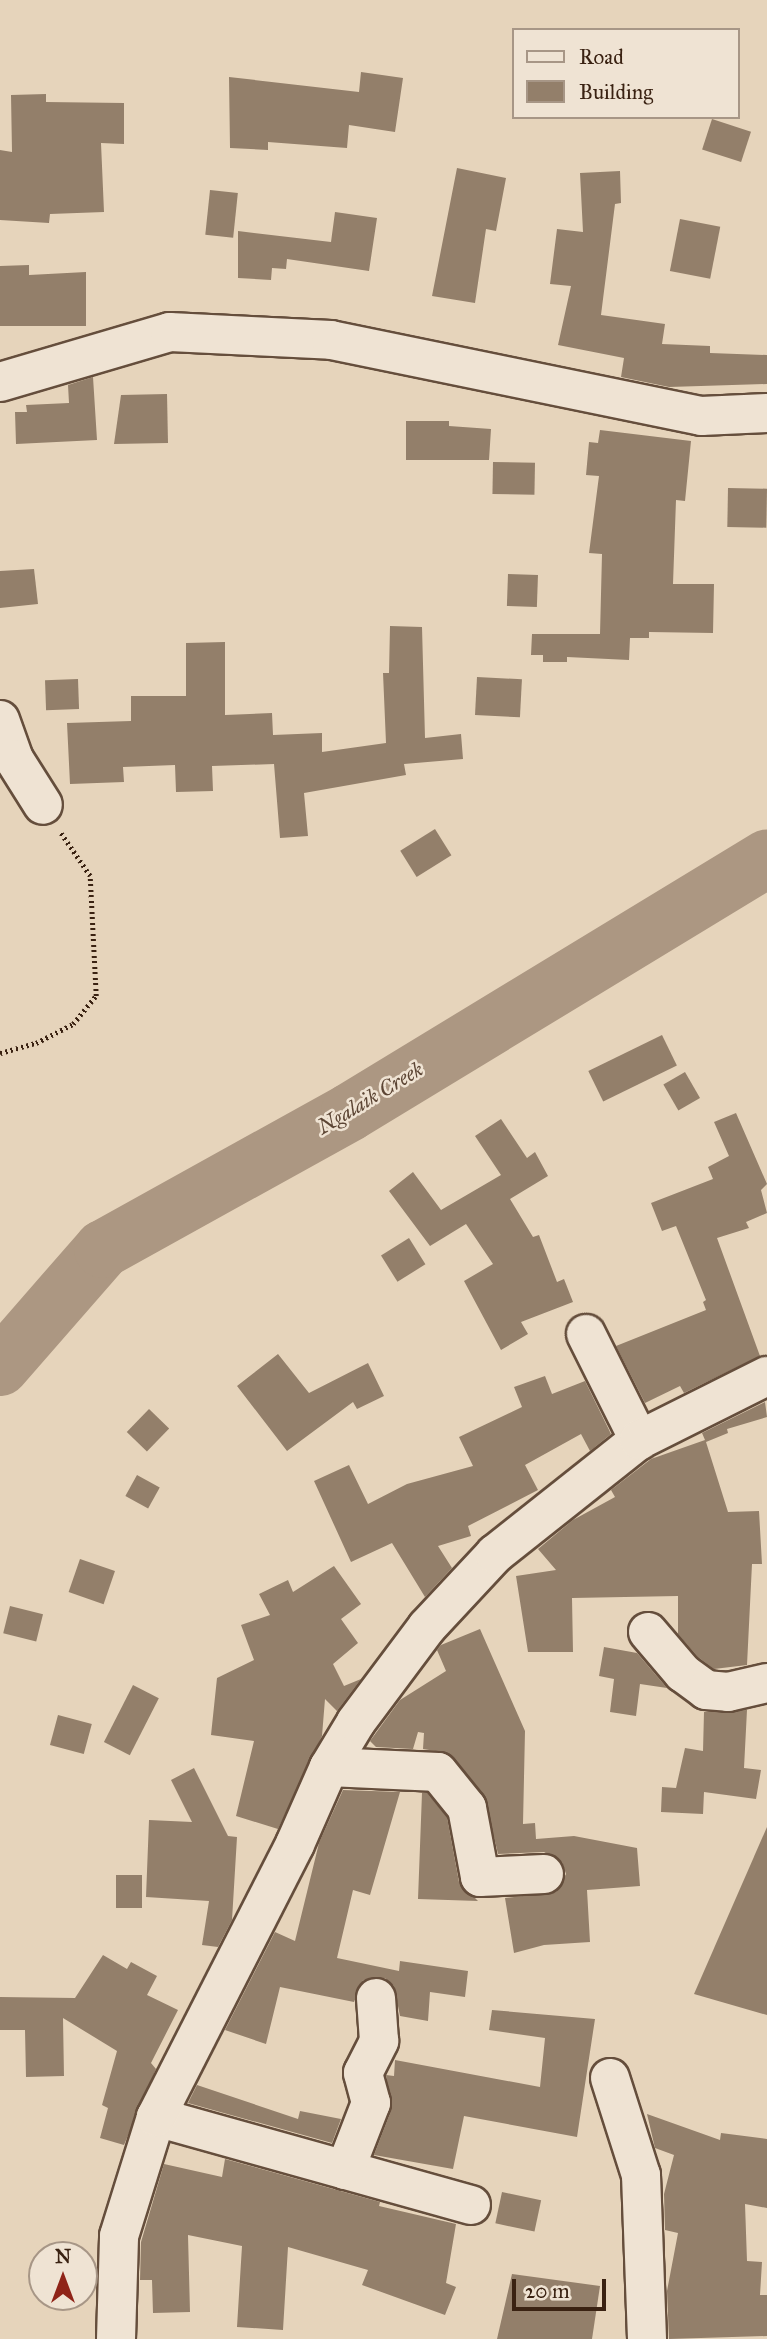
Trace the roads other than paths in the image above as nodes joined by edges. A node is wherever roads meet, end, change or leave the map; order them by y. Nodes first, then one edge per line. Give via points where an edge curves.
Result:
1 (0, 382) edge
2 (767, 413) edge
3 (0, 720) edge
4 (43, 805) road end
5 (586, 1334) dead end
6 (767, 1376) edge
7 (639, 1440) junction
8 (648, 1632) dead end
9 (767, 1683) edge
10 (329, 1767) junction
11 (544, 1874) dead end
12 (376, 1998) dead end
13 (610, 2078) dead end
14 (156, 2117) junction
15 (345, 2170) junction
16 (471, 2205) dead end
17 (116, 2339) edge
18 (647, 2339) edge

1 - 2 street via 170,332 331,340 701,415
3 - 4 street via 14,759
5 - 7 street
6 - 7 street
7 - 10 street via 495,1555 427,1627
8 - 9 street via 683,1673 706,1690 728,1692
10 - 11 street via 438,1772 467,1808 480,1877
10 - 14 street via 295,1844
12 - 15 street via 379,2040 363,2073 371,2103
13 - 18 street via 641,2175
14 - 15 street
14 - 17 street via 119,2236
15 - 16 street

